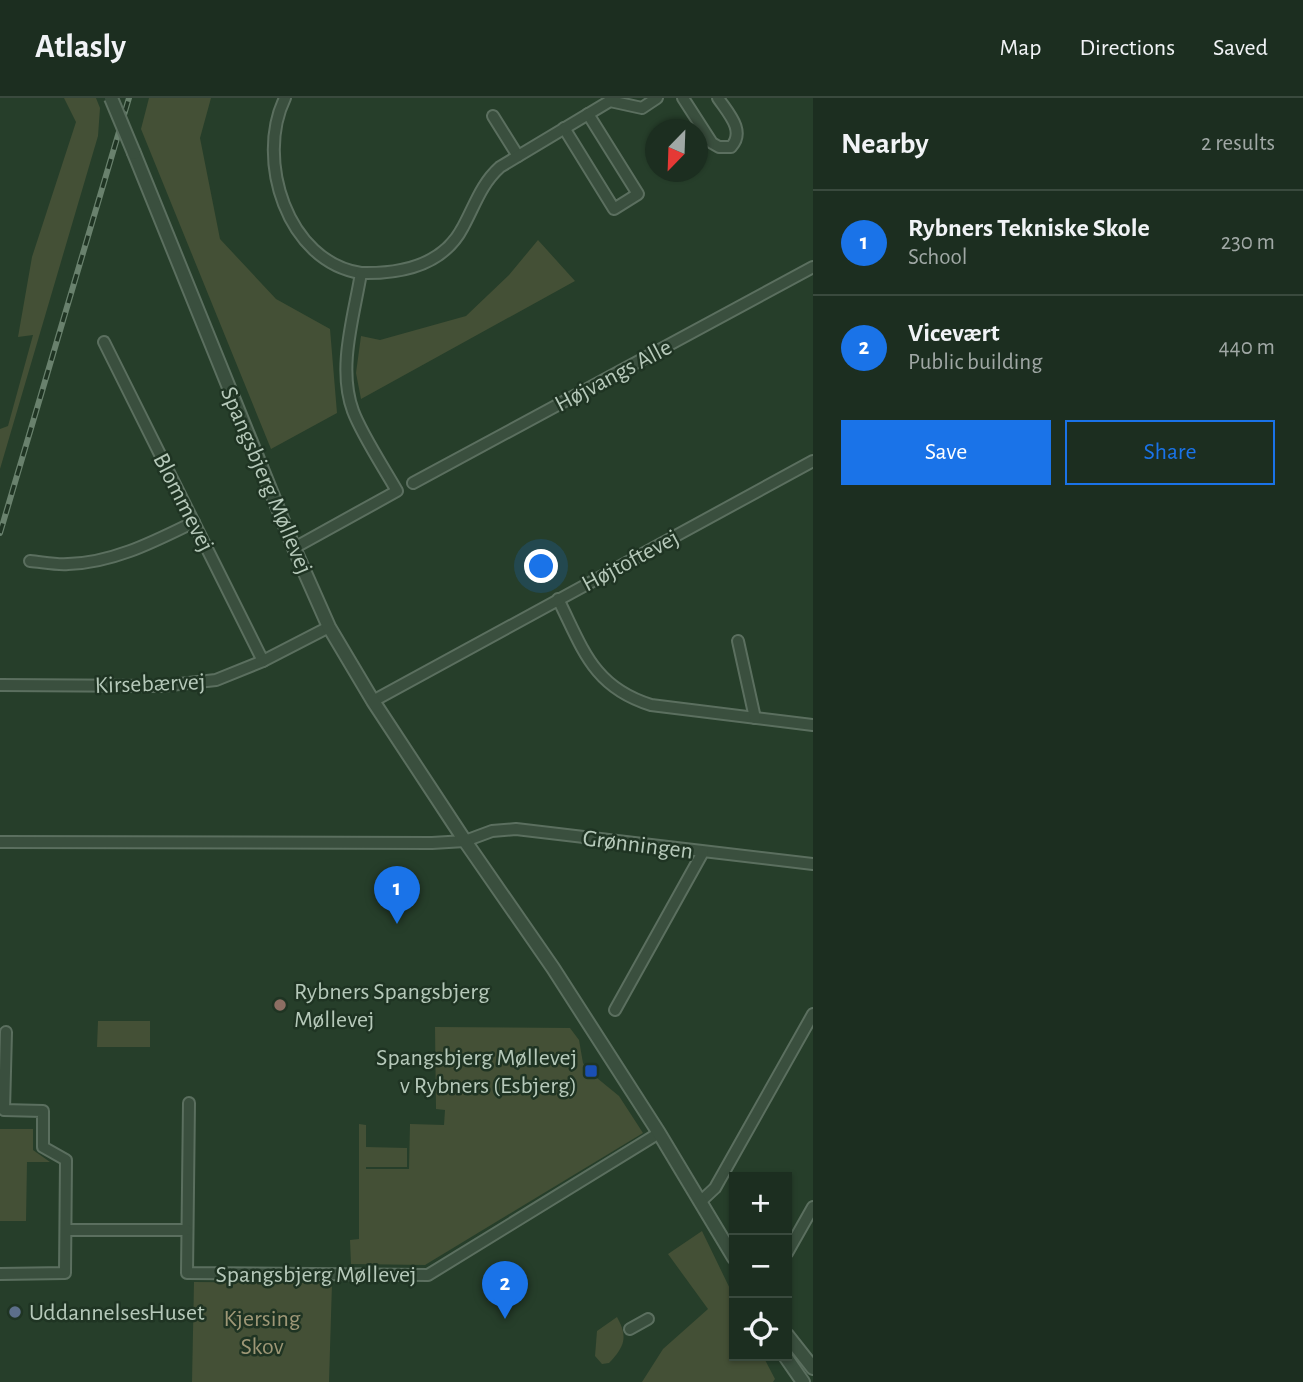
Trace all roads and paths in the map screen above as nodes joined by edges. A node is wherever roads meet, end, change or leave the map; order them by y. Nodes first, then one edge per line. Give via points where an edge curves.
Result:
1 (111, 98) edge
2 (285, 98) edge
3 (657, 98) edge
4 (684, 98) edge
5 (718, 98) edge
6 (588, 114) junction
7 (493, 117) dead end
8 (564, 128) junction
9 (519, 156) junction
10 (813, 267) edge
11 (360, 273) junction
12 (104, 342) dead end
13 (813, 461) edge
14 (413, 483) dead end
15 (194, 522) junction
16 (294, 548) junction
17 (30, 561) dead end
18 (558, 599) junction
19 (329, 627) junction
20 (738, 641) dead end
21 (263, 661) junction
22 (0, 685) edge
23 (373, 701) junction
24 (755, 718) junction
25 (813, 725) edge
26 (465, 841) junction
27 (0, 842) edge
28 (703, 852) junction
29 (813, 864) edge
30 (615, 1010) dead end
31 (813, 1014) edge
32 (6, 1031) dead end
33 (189, 1103) dead end
34 (659, 1133) junction
35 (700, 1202) junction
36 (813, 1207) edge
37 (65, 1230) junction
38 (187, 1230) junction
39 (792, 1244) edge
40 (729, 1250) edge
41 (0, 1274) edge
42 (648, 1319) dead end
43 (631, 1329) dead end
44 (792, 1341) edge
45 (788, 1361) edge
46 (813, 1368) edge
47 (803, 1382) edge

1 - 16 street, Spangsbjerg Møllevej, bridge
2 - 11 street via 274,141 278,180 290,219 304,241 324,258
3 - 6 street via 642,108 610,101
4 - 5 street via 712,143 731,147 737,128
6 - 8 street
6 - 8 street via 638,194 614,209
7 - 9 street
8 - 9 street
9 - 11 street via 486,179 462,230 444,252 390,274
10 - 14 street, Højvangs Alle
11 - 16 street via 347,383 353,411 397,491
12 - 15 street, Blommevej
13 - 18 street, Højtoftevej
15 - 17 street via 131,551 97,560 68,564
15 - 21 street, Blommevej
16 - 19 street, Spangsbjerg Møllevej
18 - 23 street, Højtoftevej
18 - 24 street via 594,669 619,692 651,705
19 - 21 street, Kirsebærvej
19 - 23 street, Spangsbjerg Møllevej
20 - 24 street
21 - 22 street, Kirsebærvej via 216,680 161,686
23 - 26 street, Spangsbjerg Møllevej
24 - 25 street
26 - 27 street
26 - 28 street, Grønningen via 516,828
26 - 34 street, Spangsbjerg Møllevej
28 - 29 street, Grønningen
28 - 30 street
31 - 35 street via 715,1188
32 - 37 street via 4,1110 43,1111 43,1147 66,1160
33 - 38 street, Spangsbjerg Møllevej
34 - 35 street, Spangsbjerg Møllevej
34 - 38 street, Spangsbjerg Møllevej via 428,1275 187,1273
35 - 40 street, Spangsbjerg Møllevej
36 - 39 street
37 - 38 street
37 - 41 street via 65,1273
42 - 43 street
44 - 46 street
45 - 47 street

